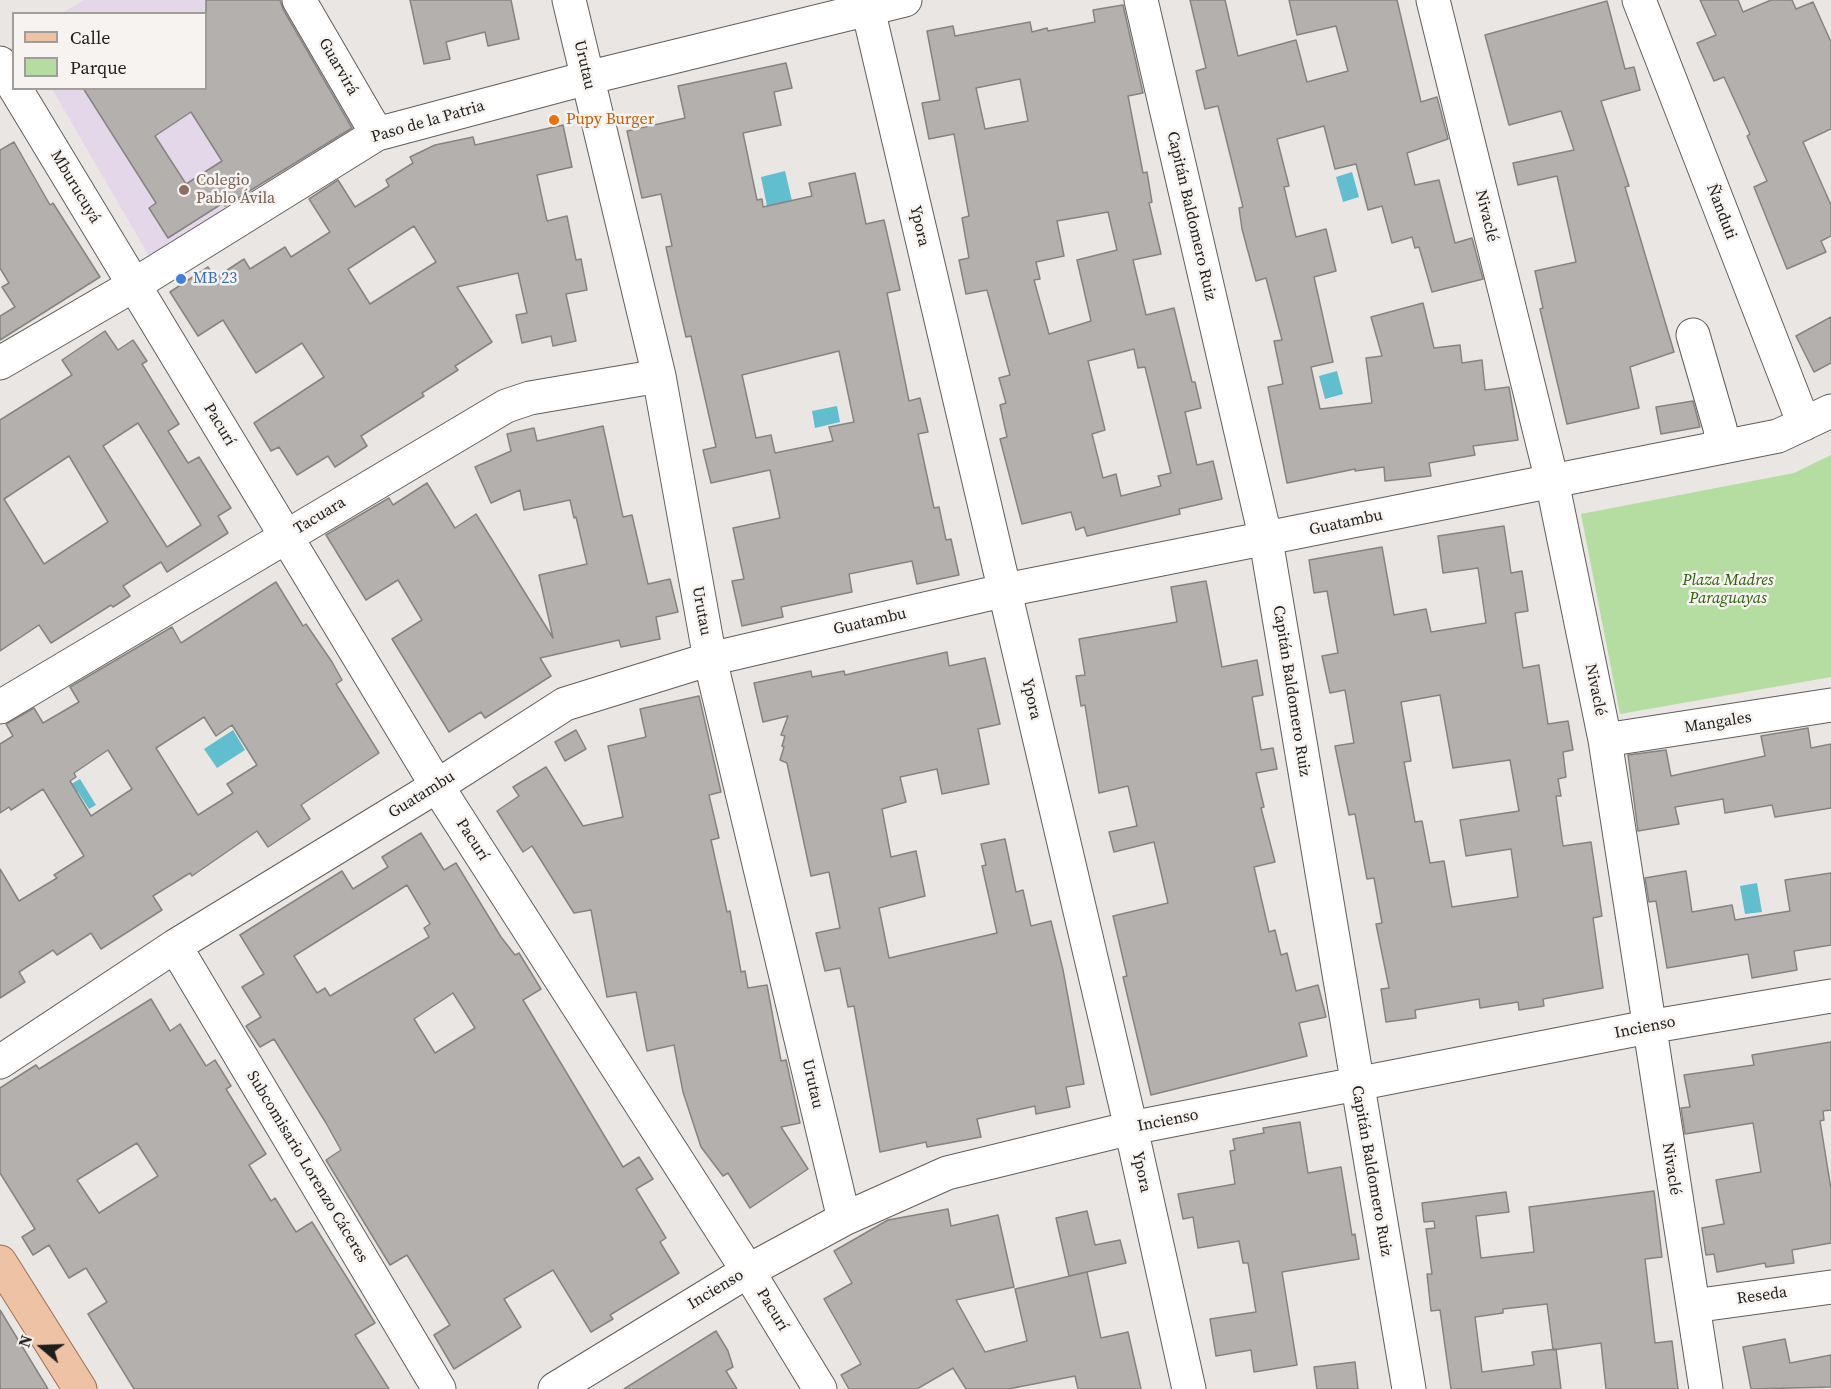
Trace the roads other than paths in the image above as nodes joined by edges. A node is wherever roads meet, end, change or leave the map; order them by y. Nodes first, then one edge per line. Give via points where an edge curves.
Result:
1 (299, 0) edge
2 (568, 0) edge
3 (905, 0) edge
4 (1141, 0) edge
5 (1433, 0) edge
6 (1639, 0) edge
7 (867, 9) junction
8 (0, 63) edge
9 (587, 78) junction
10 (12, 84) edge
11 (16, 90) edge
12 (376, 134) junction
13 (134, 285) junction
14 (1693, 335) dead end
15 (0, 363) edge
16 (659, 376) junction
17 (1818, 418) edge
18 (1722, 447) junction
19 (1552, 481) junction
20 (286, 536) junction
21 (1266, 540) junction
22 (1006, 590) junction
23 (710, 659) junction
24 (1831, 705) edge
25 (0, 707) edge
26 (1605, 740) junction
27 (437, 786) junction
28 (175, 946) junction
29 (1831, 996) edge
30 (1648, 1028) junction
31 (0, 1062) edge
32 (1356, 1085) junction
33 (1131, 1128) junction
34 (844, 1219) junction
35 (0, 1262) edge
36 (748, 1271) junction
37 (1831, 1287) edge
38 (1693, 1306) junction
39 (80, 1389) edge
40 (439, 1389) edge
41 (555, 1389) edge
42 (820, 1389) edge
43 (1189, 1389) edge
44 (1409, 1389) edge
45 (1706, 1389) edge

1 - 12 street, Guarvirá
2 - 9 street, Urutau
3 - 7 street, Paso de la Patria
4 - 21 street, Capitán Baldomero Ruiz
5 - 19 street, Nivaclé
6 - 17 street, Ñanduti
7 - 9 street, Paso de la Patria
7 - 22 street, Ypora
8 - 10 street, Mburucuyá
9 - 12 street, Paso de la Patria
9 - 16 street, Urutau
11 - 13 street, Mburucuyá
12 - 13 street, Paso de la Patria
13 - 15 street, Paso de la Patria
13 - 20 street, Pacurí
14 - 18 street
16 - 20 street, Tacuara via 530,398 506,406
16 - 23 street, Urutau
17 - 18 street, Guatambu via 1778,436
18 - 19 street, Guatambu
19 - 21 street, Guatambu
19 - 26 street, Nivaclé
20 - 25 street, Tacuara
20 - 27 street, Pacurí
21 - 22 street, Guatambu
21 - 32 street, Capitán Baldomero Ruiz
22 - 23 street, Guatambu
22 - 33 street, Ypora
23 - 27 street, Guatambu via 566,704
23 - 34 street, Urutau
24 - 26 street, Mangales
26 - 30 street, Nivaclé
27 - 28 street, Guatambu
27 - 36 street, Pacurí
28 - 31 street, Guatambu
28 - 40 street, Subcomisario Lorenzo Cáceres
29 - 30 street, Incienso
30 - 32 street, Incienso
30 - 38 street, Nivaclé
32 - 33 street, Incienso
32 - 44 street, Capitán Baldomero Ruiz
33 - 34 street, Incienso via 947,1173
33 - 43 street, Ypora
34 - 36 street, Incienso
35 - 39 main road
36 - 41 street, Incienso
36 - 42 street, Pacurí
37 - 38 street, Reseda
38 - 45 street, Nivaclé

